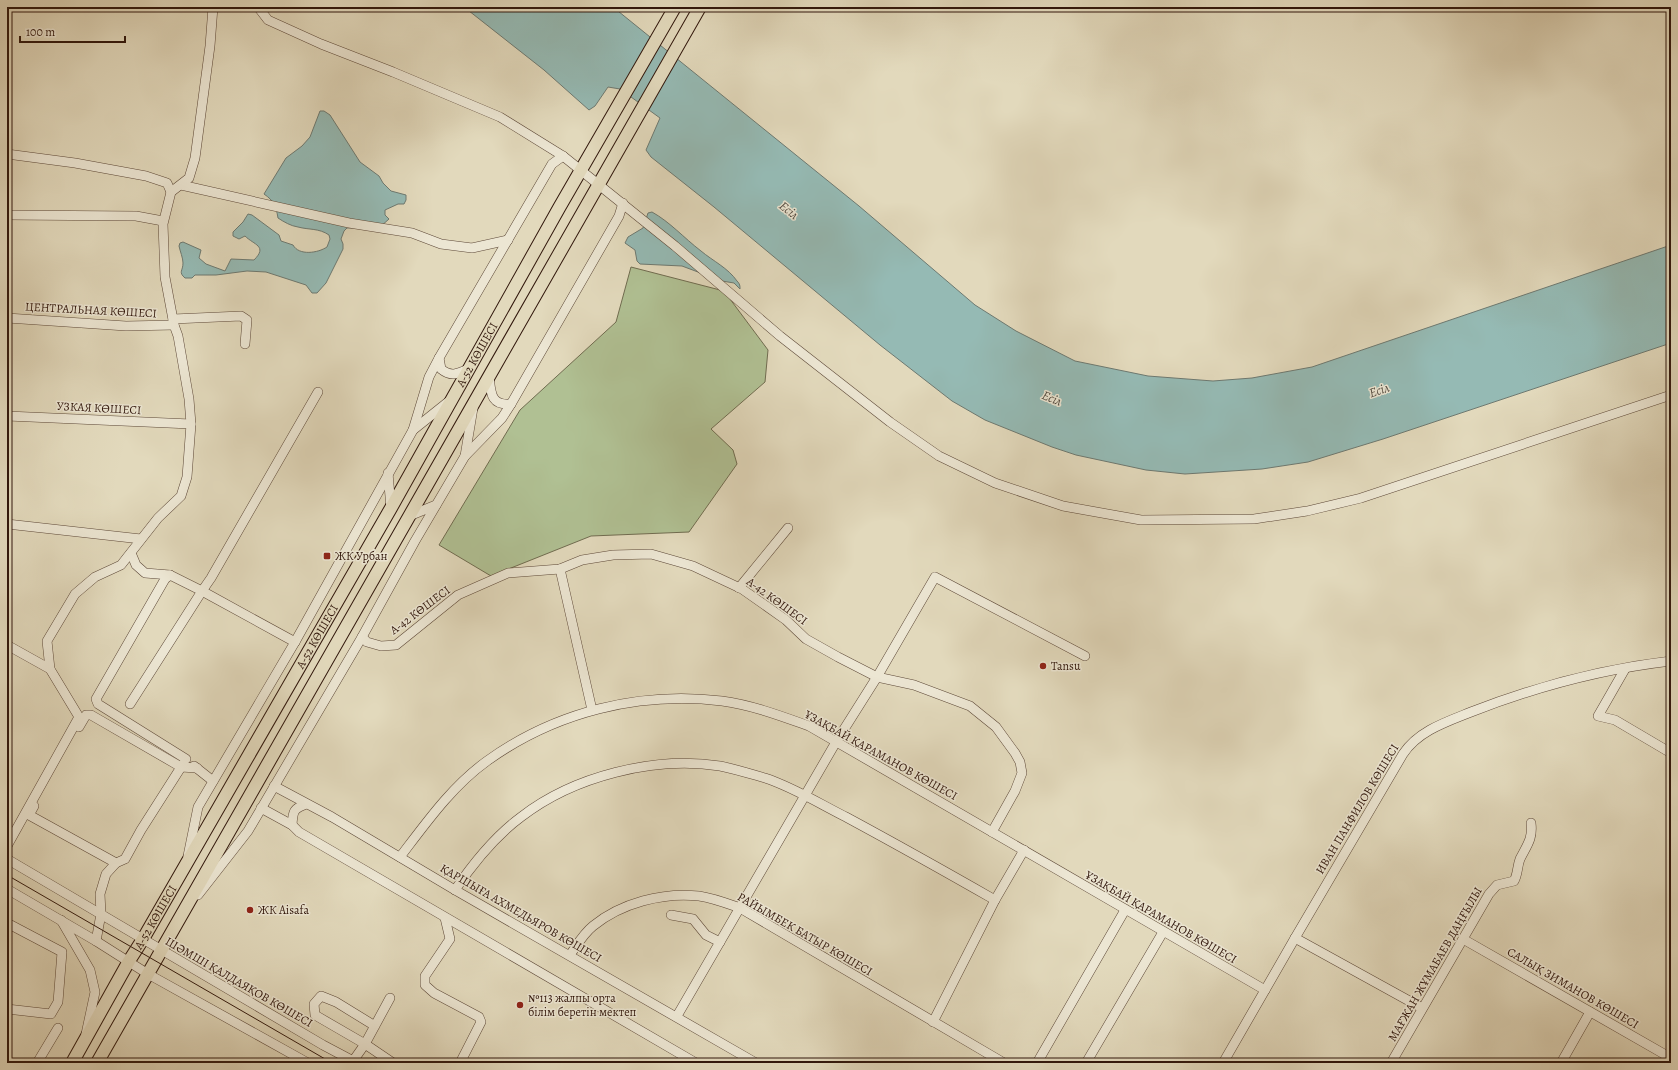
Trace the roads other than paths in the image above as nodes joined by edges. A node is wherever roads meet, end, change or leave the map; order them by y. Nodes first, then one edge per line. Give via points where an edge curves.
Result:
1 (213, 7) edge
2 (258, 7) edge
3 (675, 7) edge
4 (700, 7) edge
5 (7, 154) edge
6 (563, 156) junction
7 (181, 185) junction
8 (171, 192) junction
9 (623, 203) junction
10 (7, 215) edge
11 (163, 220) junction
12 (508, 240) junction
13 (7, 318) edge
14 (174, 322) junction
15 (245, 344) dead end
16 (439, 358) junction
17 (468, 369) junction
18 (489, 376) junction
19 (318, 392) dead end
20 (1671, 395) edge
21 (452, 399) junction
22 (474, 402) junction
23 (511, 404) junction
24 (7, 416) edge
25 (191, 424) junction
26 (413, 430) junction
27 (465, 456) junction
28 (388, 473) junction
29 (436, 505) junction
30 (391, 508) junction
31 (409, 516) junction
32 (7, 524) edge
33 (788, 528) dead end
34 (141, 539) junction
35 (131, 554) junction
36 (560, 569) junction
37 (170, 575) junction
38 (739, 588) junction
39 (202, 591) junction
40 (362, 638) junction
41 (295, 642) junction
42 (7, 645) edge
43 (1085, 656) dead end
44 (1671, 661) edge
45 (50, 669) junction
46 (1624, 669) junction
47 (877, 677) junction
48 (130, 704) dead end
49 (592, 710) junction
50 (836, 742) junction
51 (1671, 753) edge
52 (183, 763) junction
53 (213, 781) junction
54 (274, 786) junction
55 (805, 796) junction
56 (306, 804) junction
57 (261, 808) junction
58 (1531, 823) dead end
59 (292, 825) junction
60 (992, 832) junction
61 (7, 846) edge
62 (1024, 850) junction
63 (400, 857) junction
64 (7, 859) edge
65 (186, 862) junction
66 (116, 863) junction
67 (7, 889) edge
68 (455, 890) junction
69 (995, 900) junction
70 (740, 908) junction
71 (1125, 910) junction
72 (101, 914) junction
73 (671, 915) dead end
74 (445, 918) junction
75 (60, 920) junction
76 (7, 923) edge
77 (178, 923) junction
78 (1163, 932) junction
79 (1295, 938) junction
80 (143, 939) junction
81 (1463, 939) junction
82 (96, 941) junction
83 (720, 942) junction
84 (161, 950) junction
85 (570, 955) junction
86 (129, 961) junction
87 (148, 974) junction
88 (1265, 990) junction
89 (390, 998) dead end
90 (1422, 1008) junction
91 (7, 1009) edge
92 (1590, 1012) junction
93 (677, 1016) junction
94 (933, 1022) junction
95 (375, 1026) junction
96 (58, 1028) dead end
97 (365, 1044) junction
98 (83, 1045) junction
99 (1671, 1058) edge
100 (355, 1062) edge
101 (37, 1063) edge
102 (72, 1063) edge
103 (97, 1063) edge
104 (308, 1063) edge
105 (393, 1063) edge
106 (460, 1063) edge
107 (696, 1063) edge
108 (756, 1063) edge
109 (1004, 1063) edge
110 (1037, 1063) edge
111 (1086, 1063) edge
112 (1223, 1063) edge
113 (1391, 1063) edge
114 (1561, 1063) edge

1 - 7 street via 195,158 189,178
2 - 6 street via 268,20 500,117
3 - 17 main road, А-52 КӨШЕСІ
4 - 18 main road, А-52 КӨШЕСІ
5 - 8 street via 146,176 167,183
6 - 9 street
6 - 12 street via 552,164
7 - 8 street
7 - 12 street via 349,223 412,233 440,244 472,248
8 - 11 street
9 - 20 street via 780,336 890,422 939,456 995,483 1063,506 1141,520 1254,519 1307,511 1361,498
9 - 23 street via 616,222
10 - 11 street via 136,216
11 - 14 street via 165,277
12 - 16 street
13 - 14 street, ЦЕНТРАЛЬНАЯ КӨШЕСІ via 126,326
14 - 15 street, ЦЕНТРАЛЬНАЯ КӨШЕСІ via 241,316 247,320
14 - 25 street via 189,399
16 - 17 street via 441,369 448,374
16 - 26 street via 429,376
17 - 21 main road, А-52 КӨШЕСІ
18 - 22 main road, А-52 КӨШЕСІ
18 - 23 street via 491,395 496,402 503,405
19 - 39 street
21 - 26 street
21 - 30 main road, А-52 КӨШЕСІ
22 - 27 street
22 - 31 main road, А-52 КӨШЕСІ
23 - 27 street via 502,418
24 - 25 street, УЗКАЯ КӨШЕСІ
25 - 34 street via 187,477 181,496
26 - 28 street
27 - 29 street
28 - 30 street
28 - 41 street
29 - 31 street
29 - 40 street
30 - 65 main road, А-52 КӨШЕСІ
31 - 77 main road, А-52 КӨШЕСІ
32 - 34 street
33 - 38 street
34 - 35 street
35 - 37 street via 136,565 145,573
35 - 45 street via 121,565 95,577 75,594 47,641
36 - 38 street, А-42 КӨШЕСІ via 582,560 613,555 651,554 693,566
36 - 40 street, А-42 КӨШЕСІ via 508,573 458,595 396,645 381,646
36 - 49 street
37 - 39 street
37 - 52 street via 165,579 96,699 98,704
38 - 47 street, А-42 КӨШЕСІ via 786,620 806,639
39 - 41 street
39 - 48 street
40 - 54 street
41 - 53 street
42 - 45 street
43 - 47 street via 935,577
44 - 46 street, ИВАН ПАНФИЛОВ КӨШЕСІ
45 - 61 street via 79,717
46 - 51 street via 1598,716 1615,720
46 - 79 street, ИВАН ПАНФИЛОВ КӨШЕСІ via 1524,692 1459,717 1416,738 1402,754
47 - 50 street
47 - 60 street, А-42 КӨШЕСІ via 914,685 970,706 996,727 1015,752 1022,773
49 - 50 street, ҰЗАҚБАЙ ҚАРАМАНОВ КӨШЕСІ via 672,698 723,701 770,712 810,726
49 - 63 street, ҰЗАҚБАЙ ҚАРАМАНОВ КӨШЕСІ via 531,733 486,761 433,813
50 - 55 street
50 - 60 street, ҰЗАҚБАЙ ҚАРАМАНОВ КӨШЕСІ
52 - 53 street via 197,768
52 - 66 street via 125,859
52 - 66 street via 86,715 29,815
53 - 65 street via 198,807
54 - 56 street, ҚАРШЫҒА АХМЕДЬЯРОВ КӨШЕСІ
54 - 57 street
55 - 68 street via 766,778 720,766 644,766 610,773 549,798 521,816 499,835 472,865
55 - 69 street via 897,844
55 - 70 street
56 - 59 street via 296,808 292,814
56 - 63 street, ҚАРШЫҒА АХМЕДЬЯРОВ КӨШЕСІ
57 - 59 street
57 - 77 street via 248,831
58 - 81 street, МАҒЖАН ЖҰМАБАЕВ ДАҢҒЫЛЫ via 1529,843 1514,881 1497,885 1488,894
59 - 74 street via 299,832
60 - 62 street, ҰЗАҚБАЙ ҚАРАМАНОВ КӨШЕСІ
62 - 69 street
62 - 71 street, ҰЗАҚБАЙ ҚАРАМАНОВ КӨШЕСІ
63 - 68 street, ҚАРШЫҒА АХМЕДЬЯРОВ КӨШЕСІ
64 - 72 street, ШӘМШІ ҚАЛДАЯҚОВ КӨШЕСІ
65 - 80 main road, А-52 КӨШЕСІ
66 - 72 street via 106,874 100,894
67 - 75 street
68 - 85 street, ҚАРШЫҒА АХМЕДЬЯРОВ КӨШЕСІ
69 - 94 street
70 - 83 street
70 - 85 street, РАЙЫМБЕК БАТЫР КӨШЕСІ via 698,896 658,898 631,905 608,915 592,927
70 - 94 street, РАЙЫМБЕК БАТЫР КӨШЕСІ
71 - 78 street, ҰЗАҚБАЙ ҚАРАМАНОВ КӨШЕСІ
71 - 110 street
72 - 80 street, ШӘМШІ ҚАЛДАЯҚОВ КӨШЕСІ
72 - 82 street
73 - 83 street via 693,919 706,935
74 - 106 street via 450,939 425,976 425,985 434,993 479,1017 481,1022 477,1032
74 - 107 street
75 - 82 street
75 - 98 street via 90,970 95,992
76 - 91 street via 62,952 58,1002 51,1014
77 - 84 main road, А-52 КӨШЕСІ
78 - 88 street, ҰЗАҚБАЙ ҚАРАМАНОВ КӨШЕСІ
78 - 111 street
79 - 88 street, ИВАН ПАНФИЛОВ КӨШЕСІ
79 - 90 street
80 - 84 street, ШӘМШІ ҚАЛДАЯҚОВ КӨШЕСІ
80 - 86 main road, А-52 КӨШЕСІ
81 - 90 street, МАҒЖАН ЖҰМАБАЕВ ДАҢҒЫЛЫ
81 - 92 street, САЛЫҚ ЗИМАНОВ КӨШЕСІ
82 - 86 street
83 - 93 street
84 - 87 main road, А-52 КӨШЕСІ
84 - 100 street, ШӘМШІ ҚАЛДАЯҚОВ КӨШЕСІ
85 - 93 street, ҚАРШЫҒА АХМЕДЬЯРОВ КӨШЕСІ
86 - 87 street
86 - 98 main road, А-52 КӨШЕСІ
87 - 103 main road, А-52 КӨШЕСІ
87 - 104 street
88 - 112 street, ИВАН ПАНФИЛОВ КӨШЕСІ
89 - 95 street
90 - 113 street, МАҒЖАН ЖҰМАБАЕВ ДАҢҒЫЛЫ
92 - 99 street, САЛЫҚ ЗИМАНОВ КӨШЕСІ
92 - 114 street
93 - 108 street, ҚАРШЫҒА АХМЕДЬЯРОВ КӨШЕСІ
94 - 109 street, РАЙЫМБЕК БАТЫР КӨШЕСІ
95 - 97 street
95 - 97 street via 336,1002 321,996 314,1004 315,1015
96 - 101 street
97 - 100 street
97 - 105 street
98 - 102 main road, А-52 КӨШЕСІ

